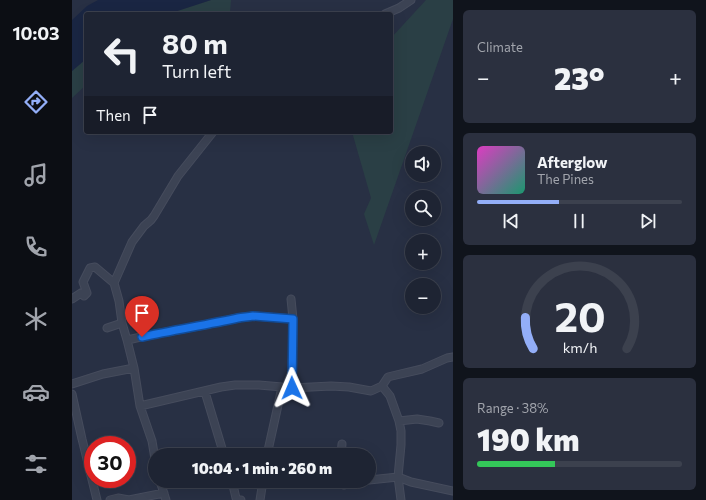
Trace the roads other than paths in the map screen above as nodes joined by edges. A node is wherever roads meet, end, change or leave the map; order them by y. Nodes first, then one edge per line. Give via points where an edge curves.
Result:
1 (412, 0) edge
2 (390, 12) edge
3 (211, 134) edge
4 (114, 283) junction
5 (72, 299) edge
6 (291, 299) dead end
7 (293, 319) junction
8 (122, 323) junction
9 (107, 328) dead end
10 (127, 340) junction
11 (453, 357) edge
12 (134, 368) junction
13 (72, 384) edge
14 (382, 386) junction
15 (282, 387) junction
16 (292, 388) junction
17 (205, 392) junction
18 (72, 394) edge
19 (140, 406) junction
20 (399, 421) junction
21 (440, 423) dead end
22 (342, 444) dead end
23 (153, 448) edge
24 (222, 448) edge
25 (269, 448) edge
26 (342, 448) edge
27 (398, 477) junction
28 (376, 479) edge
29 (163, 488) edge
30 (234, 488) edge
31 (262, 488) edge
32 (453, 491) edge
33 (164, 492) junction
34 (98, 500) edge
35 (110, 500) edge
36 (166, 500) edge
37 (241, 500) edge
38 (260, 500) edge
39 (401, 500) edge

1 - 2 street
3 - 4 street via 178,176 154,216 132,242
4 - 5 street via 95,267 90,268 83,282 87,293 84,296 81,293
4 - 8 street
6 - 7 street
7 - 10 street via 240,317
7 - 16 street
8 - 9 street
8 - 10 street
10 - 12 street
11 - 14 street via 422,369 388,377
12 - 13 street
12 - 19 street
14 - 16 street via 371,391 331,386
14 - 20 street via 390,396
15 - 16 street
15 - 17 street via 235,386
15 - 25 street
17 - 19 street
17 - 24 street
18 - 34 street
19 - 23 street
20 - 21 street via 417,419
20 - 27 street via 401,445
22 - 26 street
27 - 28 street
27 - 32 street
27 - 39 street
29 - 33 street
30 - 37 street via 236,498
31 - 38 street
33 - 35 street via 129,500
33 - 36 street

